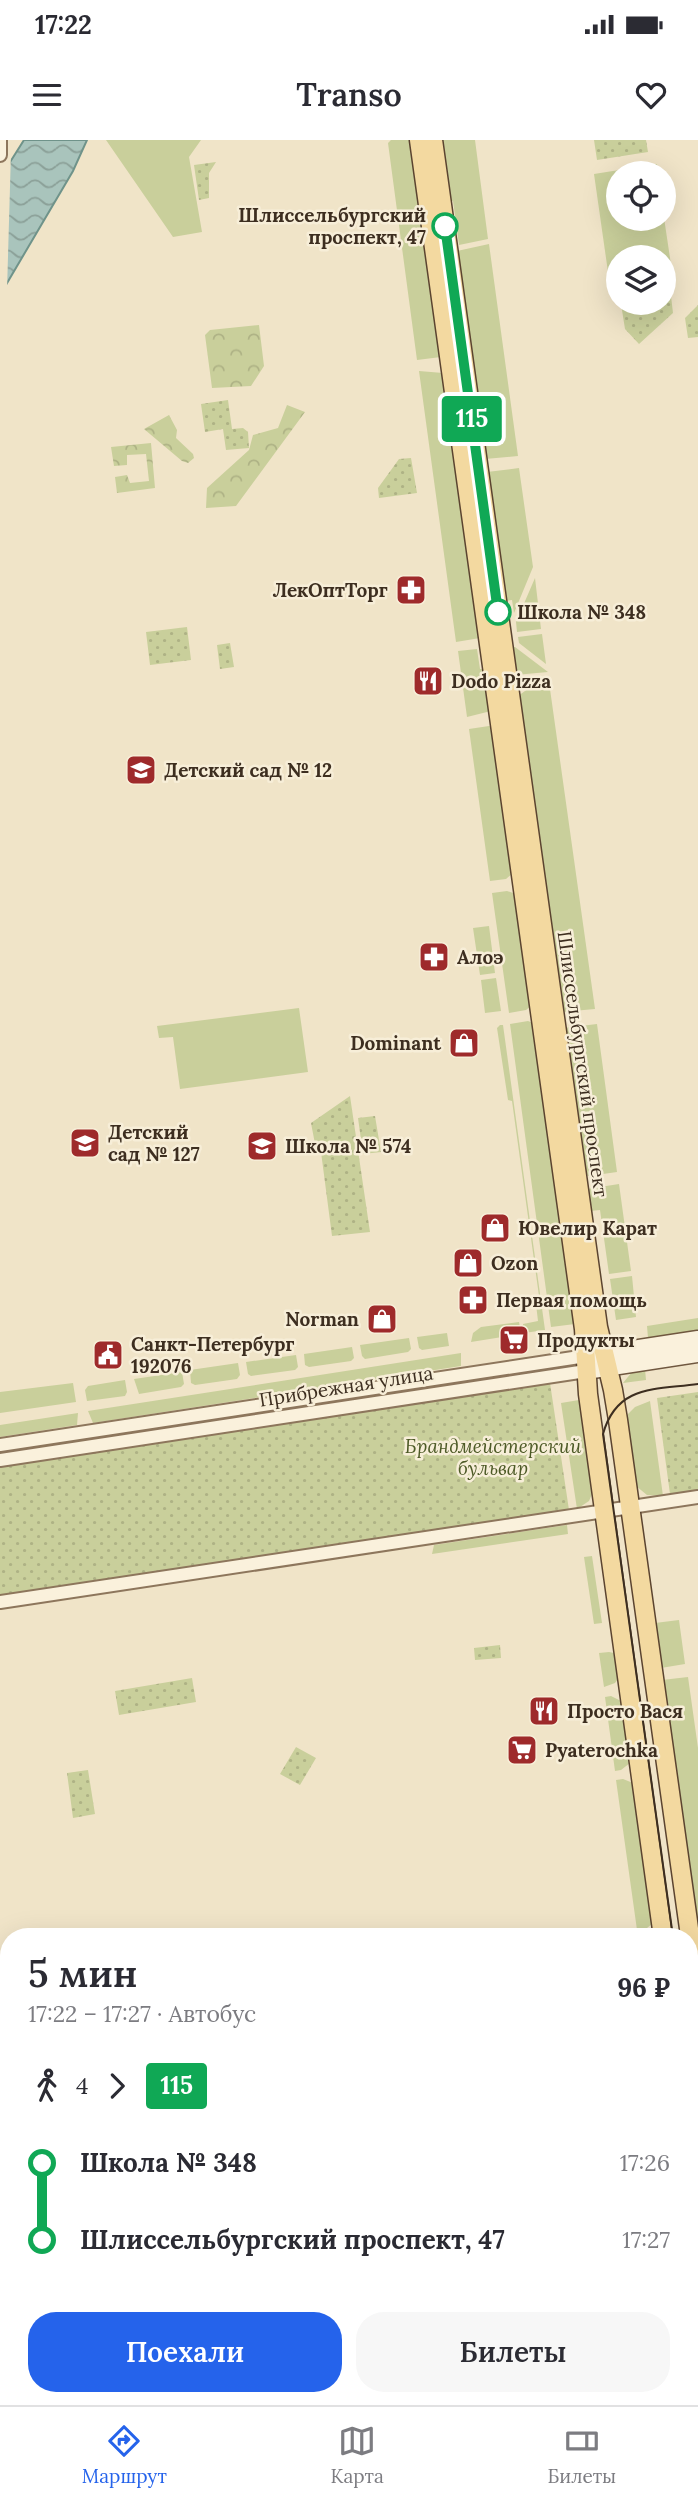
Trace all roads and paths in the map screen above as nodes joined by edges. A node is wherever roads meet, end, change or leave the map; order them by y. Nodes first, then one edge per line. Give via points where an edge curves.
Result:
1 (1, 140) edge
2 (419, 140) edge
3 (433, 140) edge
4 (0, 156) edge
5 (698, 1339) edge
6 (698, 1354) edge
7 (606, 1360) junction
8 (586, 1363) junction
9 (0, 1445) edge
10 (0, 1460) edge
11 (698, 1497) edge
12 (629, 1507) junction
13 (603, 1511) junction
14 (0, 1602) edge
15 (662, 1928) edge
16 (689, 1928) edge

1 - 4 street
2 - 8 main road, Шлиссельбургский проспект
3 - 7 main road, Шлиссельбургский проспект
5 - 7 street, Прибрежная улица
6 - 7 street, Прибрежная улица
7 - 8 street, Прибрежная улица
7 - 12 main road, Шлиссельбургский проспект
8 - 9 street, Прибрежная улица
8 - 10 street, Прибрежная улица
8 - 13 main road, Шлиссельбургский проспект
11 - 12 street
12 - 13 street
12 - 16 main road, Шлиссельбургский проспект
13 - 14 street
13 - 15 main road, Шлиссельбургский проспект

